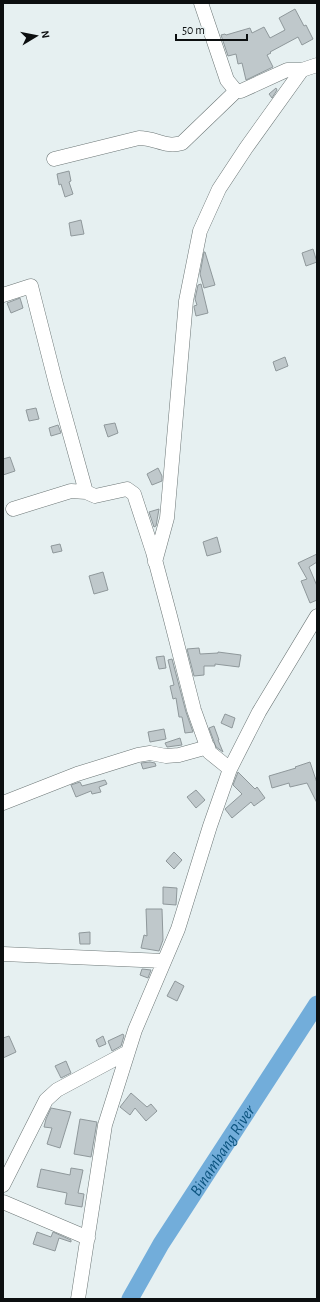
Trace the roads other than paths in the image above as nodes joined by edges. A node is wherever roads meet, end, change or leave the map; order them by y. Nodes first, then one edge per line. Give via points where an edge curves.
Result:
1 (201, 3) edge
2 (317, 65) edge
3 (302, 70) junction
4 (236, 91) junction
5 (54, 159) dead end
6 (3, 295) edge
7 (86, 492) junction
8 (13, 509) dead end
9 (155, 562) junction
10 (317, 616) edge
11 (208, 747) junction
12 (230, 768) junction
13 (3, 803) edge
14 (3, 954) edge
15 (164, 961) junction
16 (128, 1052) junction
17 (3, 1185) edge
18 (3, 1202) edge
19 (88, 1238) junction
20 (78, 1299) edge

1 - 4 street via 227,80
2 - 3 street
3 - 4 street via 287,70
3 - 9 street via 219,189 200,231 186,302 167,518
4 - 5 street via 182,143 174,146 148,138 139,138
6 - 7 street via 32,286
7 - 8 street via 70,491
7 - 9 street via 95,496 127,489 134,494
9 - 11 street via 194,710
10 - 12 street
11 - 12 street via 209,752
11 - 13 street via 179,755 138,755 77,774
12 - 15 street via 178,929
14 - 15 street
15 - 16 street via 134,1030
16 - 17 street via 58,1090 46,1100
16 - 19 street via 105,1125
18 - 19 street
19 - 20 street

